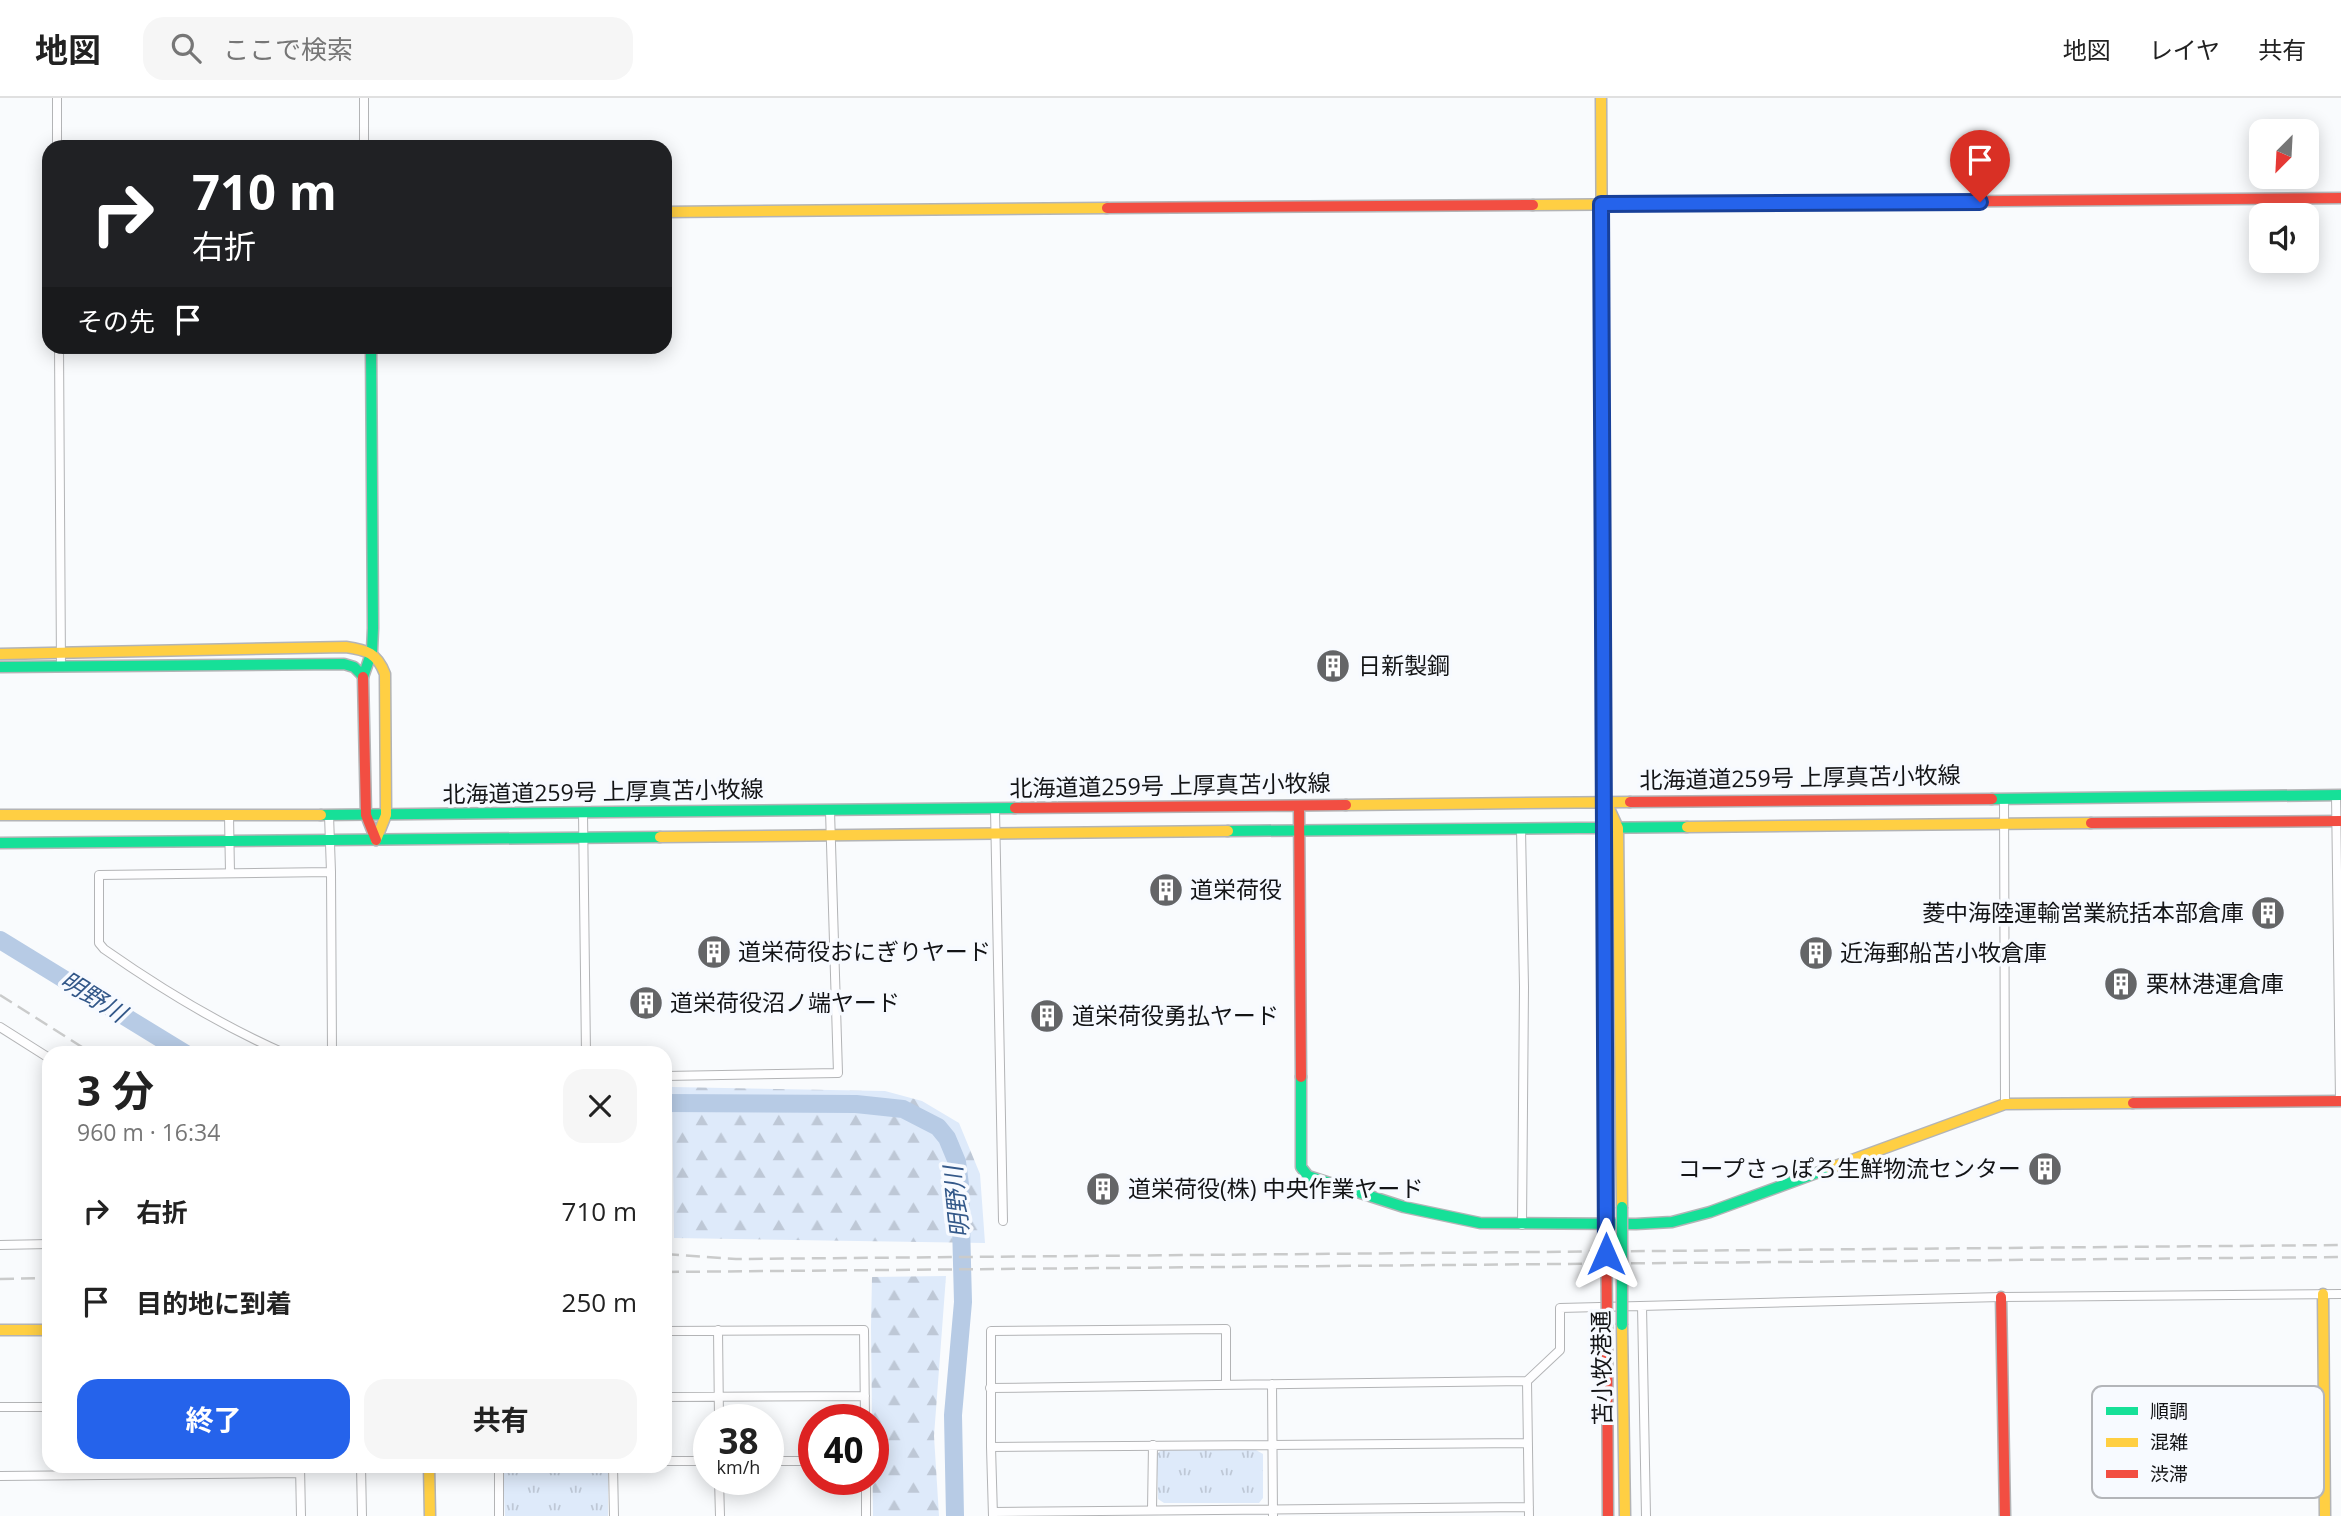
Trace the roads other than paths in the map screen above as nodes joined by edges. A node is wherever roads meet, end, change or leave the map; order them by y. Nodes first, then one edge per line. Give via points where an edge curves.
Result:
1 (57, 98) edge
2 (363, 98) edge
3 (1601, 98) edge
4 (57, 140) edge
5 (364, 140) edge
6 (2341, 198) edge
7 (1601, 204) junction
8 (672, 212) edge
9 (58, 354) edge
10 (371, 354) edge
11 (372, 651) junction
12 (0, 654) edge
13 (62, 654) junction
14 (0, 667) edge
15 (61, 667) junction
16 (363, 676) junction
17 (2339, 795) edge
18 (2004, 797) junction
19 (1606, 801) junction
20 (1299, 806) junction
21 (995, 809) junction
22 (830, 811) junction
23 (583, 813) junction
24 (0, 815) edge
25 (229, 815) junction
26 (329, 815) junction
27 (386, 815) junction
28 (366, 816) junction
29 (2339, 821) edge
30 (2004, 824) junction
31 (1603, 828) junction
32 (1618, 828) junction
33 (1521, 829) junction
34 (1300, 831) junction
35 (995, 834) junction
36 (831, 836) junction
37 (584, 839) junction
38 (230, 840) junction
39 (329, 840) junction
40 (376, 840) junction
41 (0, 843) edge
42 (331, 872) junction
43 (230, 873) junction
44 (2, 1030) edge
45 (271, 1046) edge
46 (332, 1046) edge
47 (586, 1046) edge
48 (42, 1054) edge
49 (672, 1076) edge
50 (2341, 1101) edge
51 (2005, 1104) junction
52 (1003, 1221) dead end
53 (1522, 1225) junction
54 (42, 1244) edge
55 (0, 1245) edge
56 (2323, 1294) junction
57 (2341, 1294) edge
58 (2001, 1297) junction
59 (1642, 1306) junction
60 (0, 1330) edge
61 (42, 1330) edge
62 (718, 1330) junction
63 (672, 1331) edge
64 (1527, 1381) junction
65 (1272, 1384) junction
66 (1226, 1385) junction
67 (2324, 1386) edge
68 (990, 1388) junction
69 (865, 1396) junction
70 (672, 1397) edge
71 (718, 1397) junction
72 (718, 1404) edge
73 (865, 1404) edge
74 (2324, 1405) edge
75 (0, 1407) edge
76 (42, 1407) edge
77 (1528, 1443) junction
78 (1273, 1444) junction
79 (1153, 1445) junction
80 (990, 1447) junction
81 (672, 1461) edge
82 (693, 1461) edge
83 (150, 1473) edge
84 (300, 1473) edge
85 (361, 1473) edge
86 (429, 1473) edge
87 (499, 1473) edge
88 (613, 1473) edge
89 (0, 1476) edge
90 (719, 1495) edge
91 (866, 1495) edge
92 (1152, 1510) junction
93 (1529, 1511) edge
94 (1273, 1513) edge
95 (993, 1514) edge
96 (301, 1516) edge
97 (362, 1516) edge
98 (430, 1516) edge
99 (499, 1516) edge
100 (614, 1516) edge
101 (719, 1516) edge
102 (866, 1516) edge
103 (1608, 1516) edge
104 (1625, 1516) edge
105 (1646, 1516) edge
106 (2005, 1516) edge
107 (2325, 1516) edge

1 - 4 street
2 - 5 street
3 - 7 street, 苫小牧港通
6 - 7 street
7 - 8 street
7 - 19 street, 苫小牧港通
9 - 13 street
10 - 11 street
11 - 13 street via 346,647
11 - 16 street
11 - 27 street via 385,674
12 - 13 street
13 - 15 street
14 - 15 street
15 - 16 street via 344,664
16 - 28 street
17 - 18 street, 北海道道259号 上厚真苫小牧線
17 - 29 street
18 - 19 street, 北海道道259号 上厚真苫小牧線
18 - 30 street
19 - 20 street, 北海道道259号 上厚真苫小牧線
19 - 31 street, 苫小牧港通
19 - 32 street, 苫小牧港通
20 - 21 street, 北海道道259号 上厚真苫小牧線
20 - 34 street
21 - 22 street, 北海道道259号 上厚真苫小牧線
21 - 35 street
22 - 23 street, 北海道道259号 上厚真苫小牧線
22 - 36 street
23 - 27 street, 北海道道259号 上厚真苫小牧線
23 - 37 street
24 - 25 street, 北海道道259号 上厚真苫小牧線
25 - 26 street, 北海道道259号 上厚真苫小牧線
25 - 38 street
26 - 28 street, 北海道道259号 上厚真苫小牧線
26 - 39 street
27 - 28 street, 北海道道259号 上厚真苫小牧線
27 - 40 street
28 - 40 street
29 - 30 street, 北海道道259号 上厚真苫小牧線
29 - 50 street
30 - 32 street, 北海道道259号 上厚真苫小牧線
30 - 51 street
31 - 32 street, 北海道道259号 上厚真苫小牧線
31 - 33 street, 北海道道259号 上厚真苫小牧線
31 - 103 street, 苫小牧港通, bridge
32 - 104 street, 苫小牧港通, bridge
33 - 34 street, 北海道道259号 上厚真苫小牧線
33 - 53 street
34 - 35 street, 北海道道259号 上厚真苫小牧線
34 - 53 street via 1301,1167 1319,1181 1404,1207 1480,1223
35 - 36 street, 北海道道259号 上厚真苫小牧線
35 - 52 street
36 - 37 street, 北海道道259号 上厚真苫小牧線
36 - 49 street via 838,1073
37 - 40 street, 北海道道259号 上厚真苫小牧線
37 - 47 street
38 - 39 street, 北海道道259号 上厚真苫小牧線
38 - 41 street, 北海道道259号 上厚真苫小牧線
38 - 43 street
39 - 40 street, 北海道道259号 上厚真苫小牧線
39 - 42 street
42 - 43 street
42 - 46 street
43 - 45 street via 99,875 99,943 166,990
44 - 48 street
50 - 51 street
51 - 53 street via 1672,1222
54 - 55 street
56 - 57 street
56 - 58 street
56 - 67 street
58 - 59 street
58 - 106 street
59 - 64 street via 1560,1308 1560,1350
59 - 105 street
60 - 61 street
62 - 63 street
62 - 69 street via 864,1330
62 - 71 street
64 - 65 street
64 - 77 street
65 - 66 street
65 - 78 street
66 - 68 street
66 - 68 street via 1226,1329 991,1331
68 - 80 street
69 - 71 street
69 - 73 street
70 - 71 street
71 - 72 street
74 - 107 street
75 - 76 street
77 - 78 street
77 - 93 street
78 - 79 street
78 - 94 street
79 - 80 street
79 - 92 street
80 - 95 street
81 - 82 street
83 - 89 street
84 - 96 street
85 - 97 street
86 - 98 street
87 - 99 street
88 - 100 street
90 - 101 street
91 - 102 street
92 - 94 street
92 - 95 street
93 - 94 street

